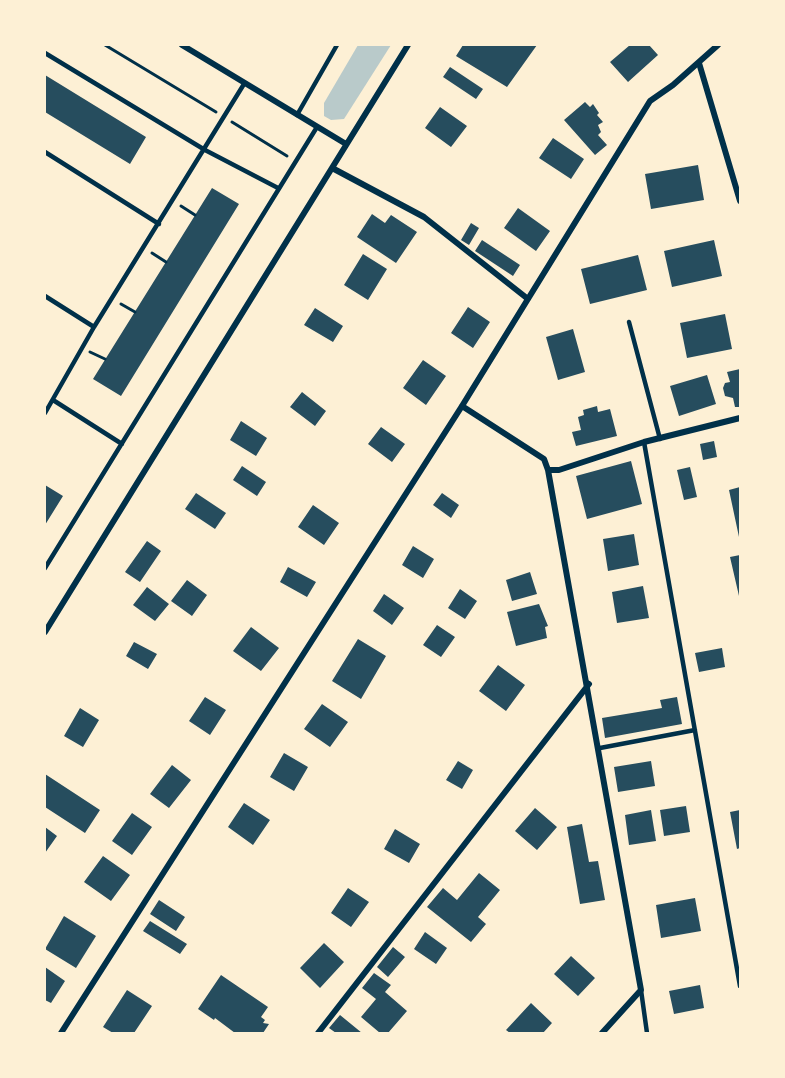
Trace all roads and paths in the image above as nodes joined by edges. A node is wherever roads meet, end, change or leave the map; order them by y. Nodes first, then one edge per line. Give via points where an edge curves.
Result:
1 (105, 45) edge
2 (182, 45) edge
3 (337, 45) edge
4 (408, 45) edge
5 (718, 45) edge
6 (45, 53) edge
7 (699, 63) junction
8 (244, 84) junction
9 (297, 115) junction
10 (224, 117) junction
11 (317, 127) junction
12 (346, 144) junction
13 (204, 150) junction
14 (45, 152) edge
15 (294, 161) junction
16 (334, 169) junction
17 (278, 188) junction
18 (173, 201) junction
19 (740, 201) edge
20 (195, 215) dead end
21 (159, 224) junction
22 (144, 248) junction
23 (166, 262) dead end
24 (45, 296) edge
25 (112, 299) junction
26 (528, 299) junction
27 (135, 312) dead end
28 (629, 322) dead end
29 (94, 327) junction
30 (82, 348) junction
31 (105, 359) dead end
32 (53, 400) junction
33 (462, 406) junction
34 (45, 413) edge
35 (740, 418) edge
36 (660, 439) junction
37 (644, 442) junction
38 (122, 444) junction
39 (548, 470) junction
40 (45, 568) edge
41 (45, 632) edge
42 (589, 684) junction
43 (695, 730) junction
44 (600, 748) junction
45 (740, 986) edge
46 (641, 990) junction
47 (61, 1033) edge
48 (318, 1033) edge
49 (602, 1033) edge
50 (647, 1033) edge

1 - 10 path
2 - 8 street
3 - 9 lane
4 - 12 street
5 - 7 street
6 - 13 lane
7 - 19 street
7 - 26 street via 650,101
8 - 9 street
8 - 10 lane
9 - 11 street
10 - 13 lane
10 - 15 path
11 - 12 street
11 - 15 lane
12 - 16 street
13 - 17 lane
13 - 18 lane
14 - 21 lane
15 - 17 lane
16 - 26 street via 424,217
16 - 41 street
17 - 38 lane
18 - 20 path
18 - 21 lane
21 - 22 lane
22 - 23 path
22 - 25 lane
24 - 29 lane
25 - 27 path
25 - 29 lane
26 - 33 street
28 - 36 lane
29 - 30 lane
30 - 31 path
30 - 32 lane
32 - 34 lane
32 - 38 lane
33 - 39 street via 544,459
33 - 47 street
35 - 36 street
36 - 37 street
37 - 39 street via 559,470
37 - 43 lane
38 - 40 lane
39 - 42 street
42 - 44 street
42 - 48 street
43 - 44 lane
43 - 45 lane
44 - 46 street
46 - 49 street
46 - 50 lane

